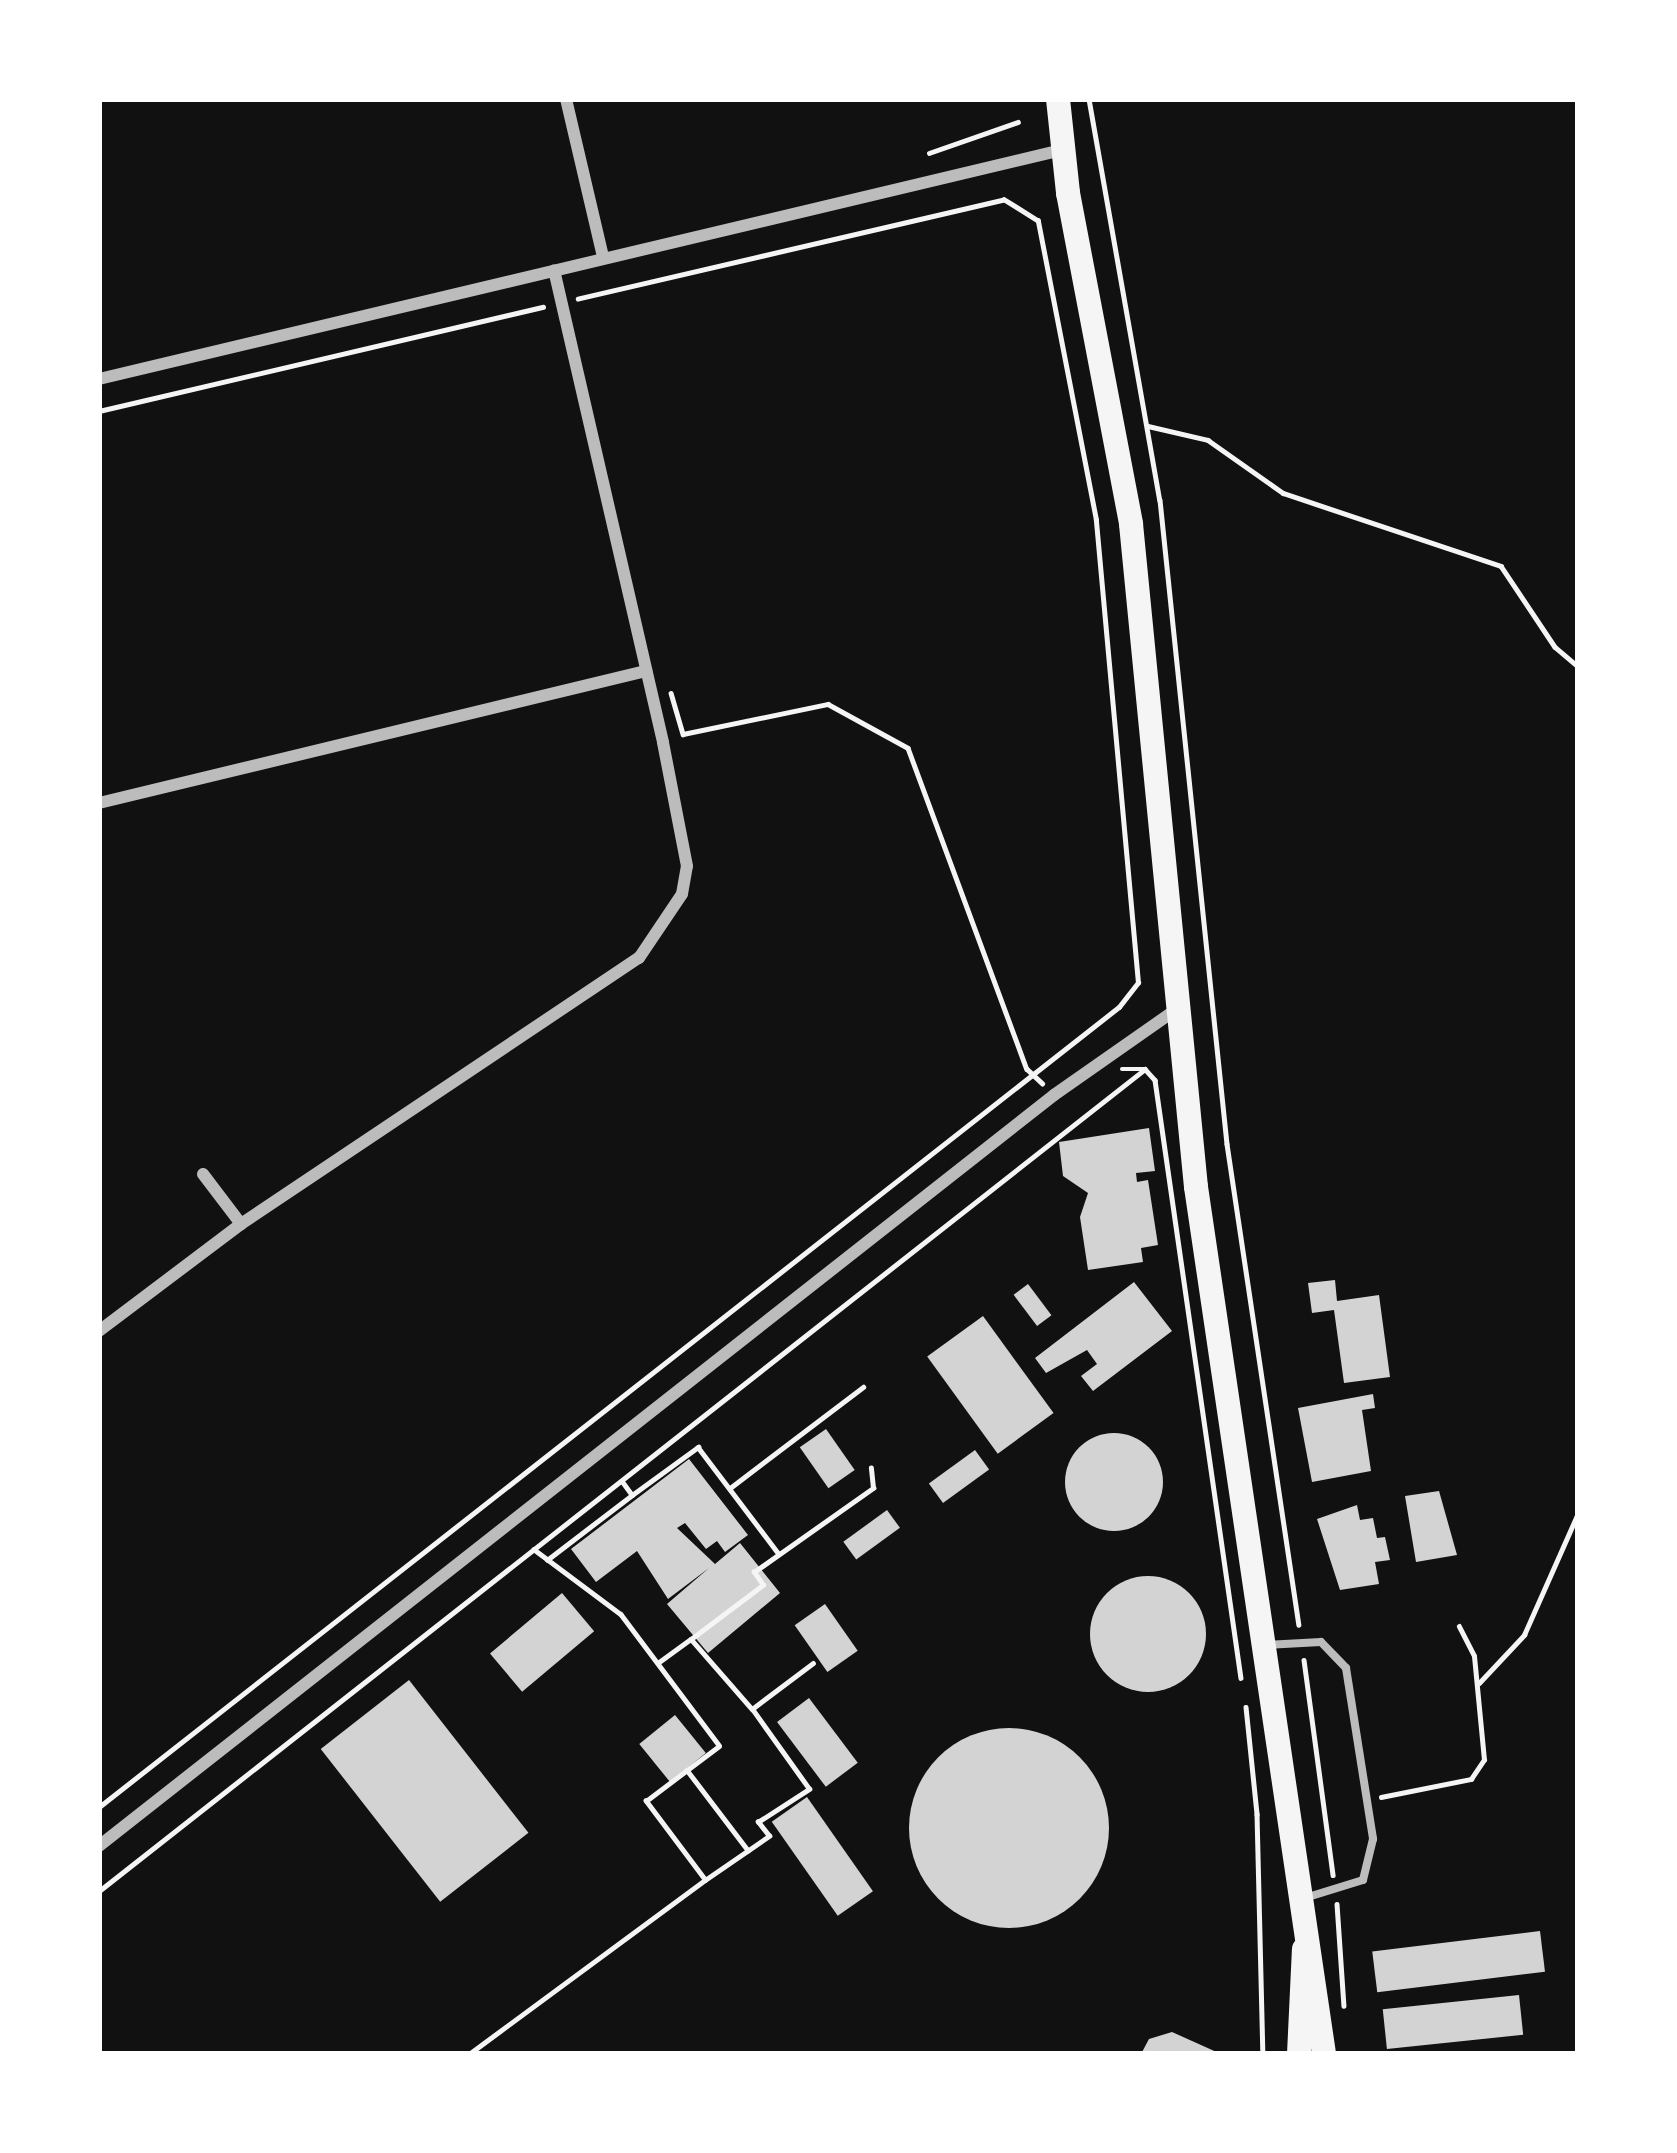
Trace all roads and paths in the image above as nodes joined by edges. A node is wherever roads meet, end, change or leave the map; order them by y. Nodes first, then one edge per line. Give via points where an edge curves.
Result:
1 (566, 99) edge
2 (1058, 99) edge
3 (1018, 122) dead end
4 (1062, 150) junction
5 (929, 153) dead end
6 (1038, 221) dead end
7 (603, 257) junction
8 (554, 270) junction
9 (99, 379) edge
10 (1112, 418) junction
11 (1578, 665) edge
12 (646, 671) junction
13 (674, 692) dead end
14 (99, 802) edge
15 (1178, 1008) junction
16 (1145, 1069) junction
17 (1120, 1070) dead end
18 (1036, 1077) junction
19 (203, 1174) dead end
20 (242, 1224) junction
21 (99, 1331) edge
22 (863, 1387) dead end
23 (871, 1468) dead end
24 (622, 1481) junction
25 (730, 1488) junction
26 (632, 1495) junction
27 (1578, 1513) edge
28 (534, 1550) junction
29 (779, 1555) junction
30 (547, 1560) junction
31 (1459, 1627) dead end
32 (691, 1639) junction
33 (1266, 1645) junction
34 (657, 1663) junction
35 (813, 1663) dead end
36 (1479, 1683) junction
37 (752, 1708) junction
38 (688, 1770) junction
39 (1367, 1800) junction
40 (99, 1807) edge
41 (99, 1846) edge
42 (748, 1850) junction
43 (705, 1880) junction
44 (99, 1891) edge
45 (1304, 1898) junction
46 (1307, 1936) junction
47 (469, 2054) edge
48 (1263, 2054) edge
49 (1299, 2054) edge
50 (1324, 2054) edge

1 - 7 street
2 - 4 highway
3 - 5 path
4 - 7 street
4 - 10 highway
6 - 18 path via 1096,520 1138,983
7 - 8 street
8 - 9 street
8 - 12 street
10 - 11 path via 1208,440 1283,493 1501,566 1555,647
10 - 15 highway via 1133,546
12 - 14 street
12 - 20 street via 687,866 682,894 657,939 608,981
13 - 18 path via 683,734 827,704 908,748
15 - 33 highway via 1205,1254
15 - 41 street via 1041,1105
16 - 17 path
16 - 24 path
16 - 48 path via 1155,1080 1244,1696 1257,1814
18 - 40 path
19 - 20 street
20 - 21 street
22 - 25 path
23 - 29 path via 873,1488
24 - 26 path
24 - 28 path
25 - 26 path via 698,1448
25 - 29 path
26 - 30 path
27 - 36 path via 1524,1635
28 - 30 path
28 - 44 path
29 - 32 path via 754,1572 763,1585
30 - 34 path via 621,1615
31 - 36 path
32 - 34 path
32 - 37 path
33 - 39 lane via 1321,1642 1346,1668
33 - 45 highway
34 - 38 path via 719,1746
35 - 37 path
36 - 39 path via 1484,1760 1471,1779
37 - 42 path via 809,1789 758,1822 769,1835
38 - 42 path
38 - 43 path via 646,1802
39 - 45 lane via 1373,1839 1363,1880
42 - 43 path
43 - 47 path
45 - 46 highway
46 - 49 highway via 1297,1990
46 - 50 highway

